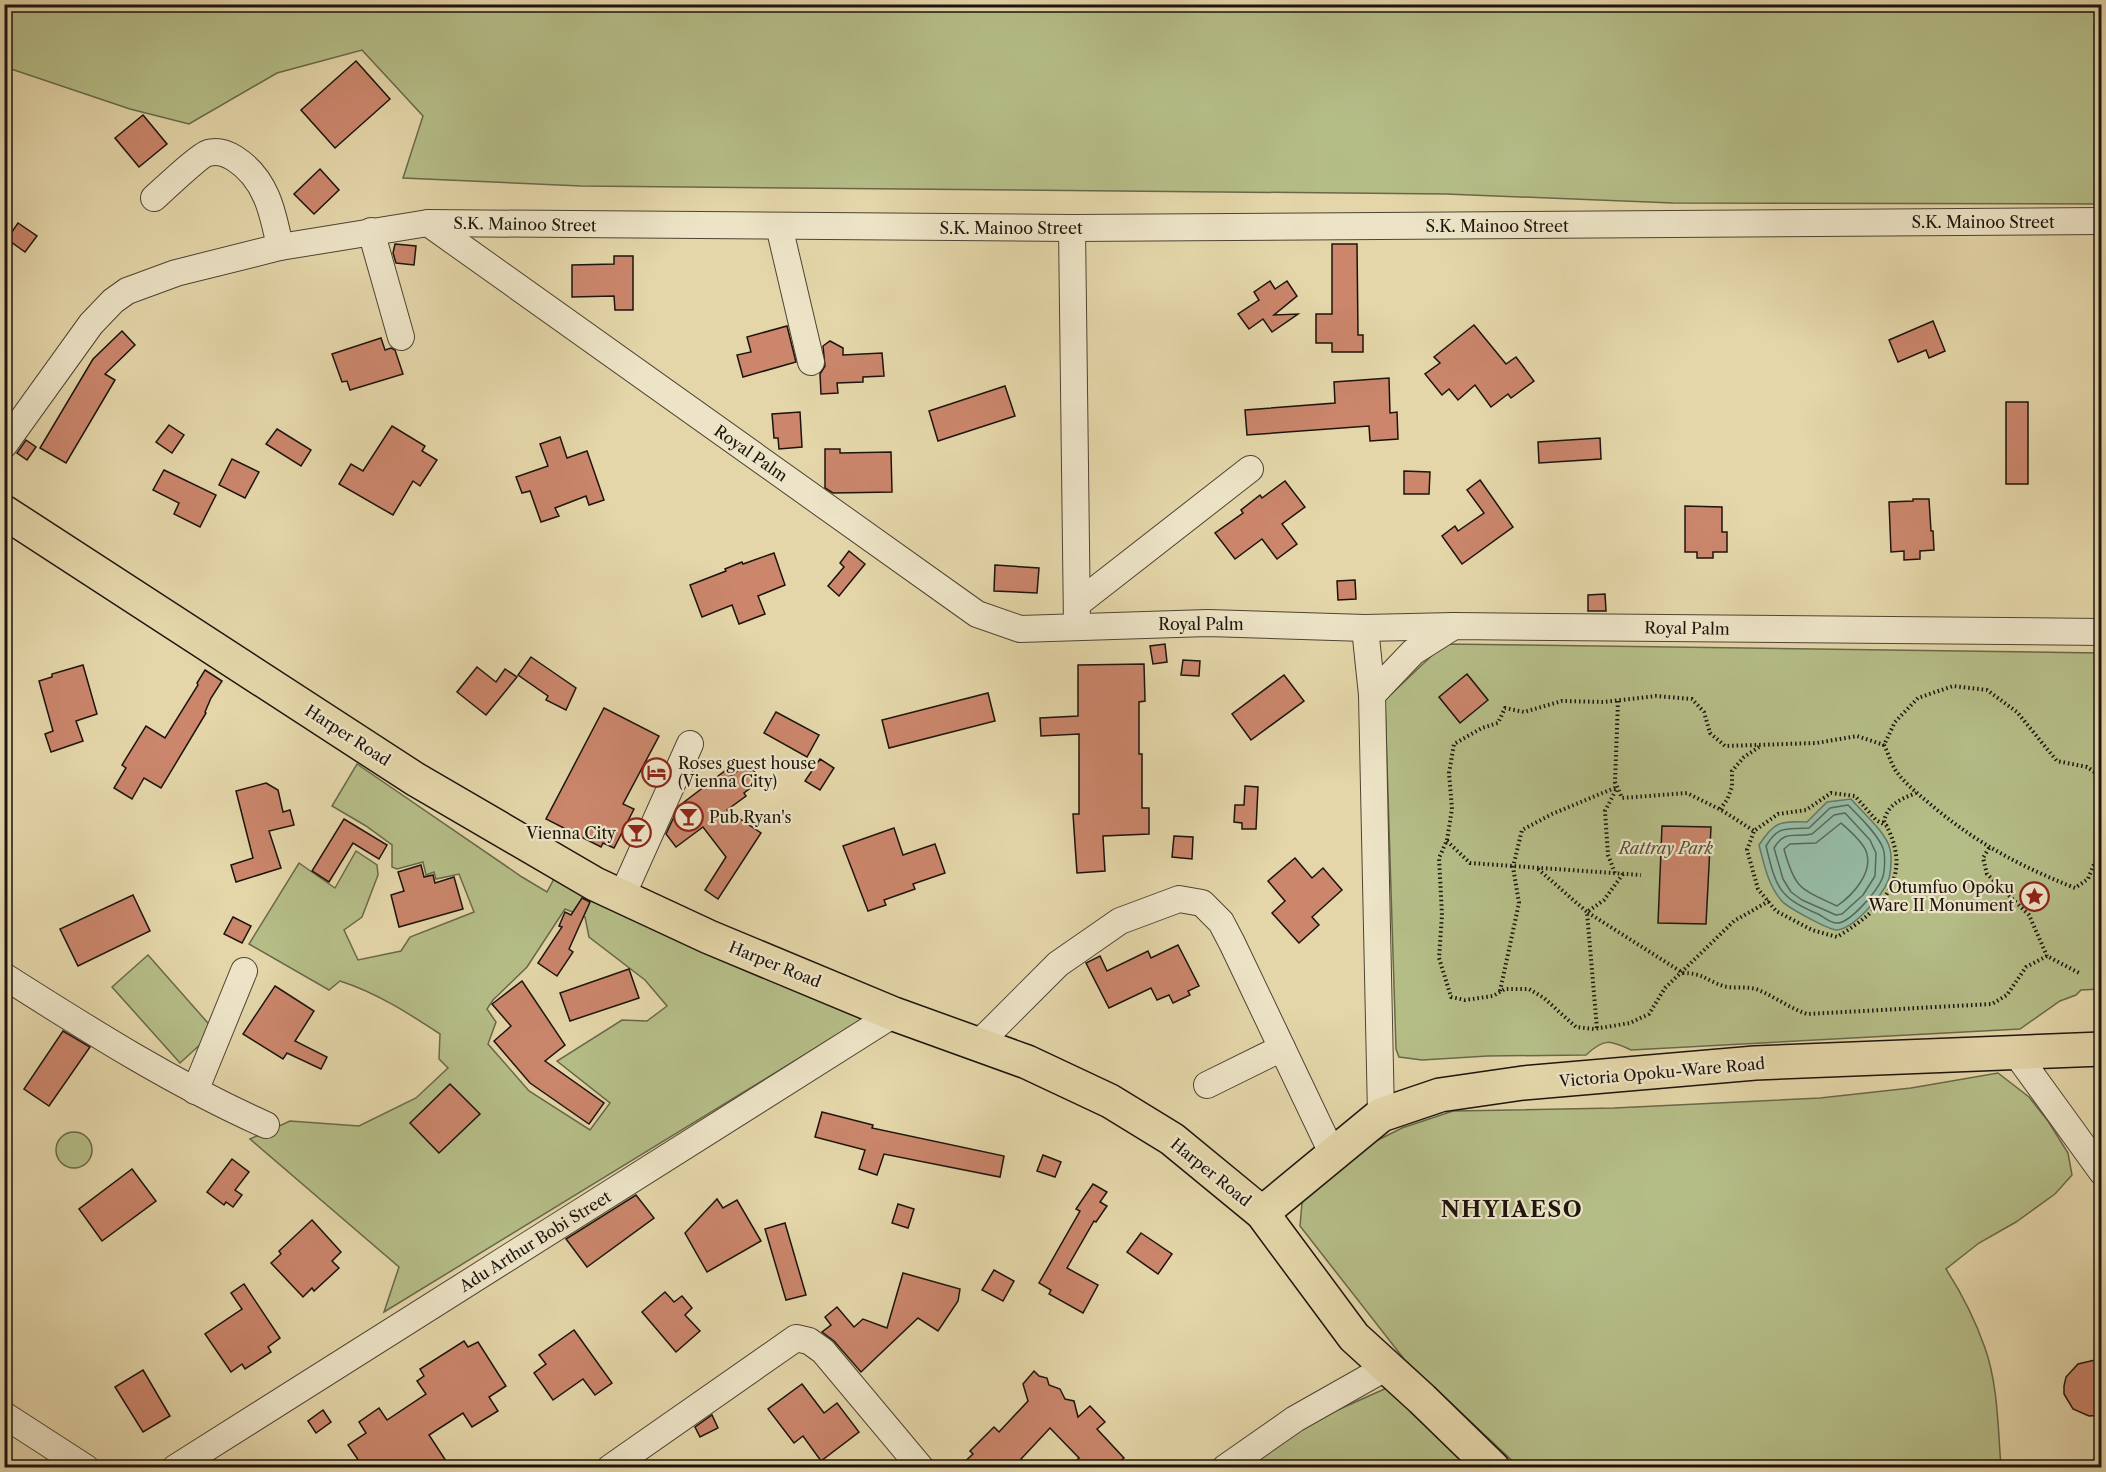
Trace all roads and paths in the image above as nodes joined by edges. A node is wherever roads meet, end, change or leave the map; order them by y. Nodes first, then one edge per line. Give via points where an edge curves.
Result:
1 (154, 198) dead end
2 (2102, 221) edge
3 (428, 223) junction
4 (779, 226) junction
5 (1072, 228) junction
6 (370, 231) junction
7 (280, 247) junction
8 (401, 337) dead end
9 (812, 362) dead end
10 (4, 444) edge
11 (1250, 469) dead end
12 (4, 512) edge
13 (1077, 615) junction
14 (1454, 626) junction
15 (1365, 628) junction
16 (2102, 632) edge
17 (1372, 695) junction
18 (1618, 701) junction
19 (690, 744) dead end
20 (1884, 745) junction
21 (1759, 746) junction
22 (2102, 777) edge
23 (1617, 787) junction
24 (1916, 793) junction
25 (1720, 809) junction
26 (1887, 826) junction
27 (1754, 831) junction
28 (1447, 840) junction
29 (2102, 845) edge
30 (1989, 848) junction
31 (1513, 867) junction
32 (1537, 868) junction
33 (1616, 873) junction
34 (1623, 874) junction
35 (1641, 875) dead end
36 (622, 896) junction
37 (1768, 901) junction
38 (1587, 912) junction
39 (2047, 956) junction
40 (244, 971) dead end
41 (1683, 973) junction
42 (2081, 974) dead end
43 (4, 976) edge
44 (1499, 992) junction
45 (894, 1014) junction
46 (1597, 1029) junction
47 (978, 1044) junction
48 (1282, 1048) junction
49 (2102, 1049) edge
50 (2015, 1052) junction
51 (1207, 1085) dead end
52 (195, 1091) junction
53 (1381, 1116) junction
54 (266, 1125) dead end
55 (1333, 1155) junction
56 (2102, 1172) edge
57 (1262, 1213) junction
58 (1387, 1367) junction
59 (4, 1415) edge
60 (86, 1467) edge
61 (175, 1467) edge
62 (610, 1467) edge
63 (921, 1467) edge
64 (1225, 1467) edge
65 (1492, 1467) edge

1 - 7 street via 206,153 224,152 242,162 258,179 273,211
2 - 5 street, S.K. Mainoo Street
3 - 4 street, S.K. Mainoo Street
3 - 6 street, S.K. Mainoo Street
3 - 13 street, Royal Palm via 977,614 1020,628
4 - 5 street, S.K. Mainoo Street
4 - 9 street
5 - 13 street
6 - 7 street, S.K. Mainoo Street
6 - 8 street
7 - 10 street, S.K. Mainoo Street via 176,273 127,291 91,324
11 - 13 street
12 - 36 main road, Harper Road via 415,779
13 - 15 street, Royal Palm
14 - 15 street, Royal Palm
14 - 16 street, Royal Palm
14 - 17 street via 1413,652
15 - 17 street
17 - 53 street
18 - 21 path via 1656,696 1692,699 1704,712 1710,733 1725,746
18 - 23 path
18 - 28 path via 1562,701 1524,712 1505,708 1498,723 1454,744
19 - 36 street
20 - 21 path via 1857,736
20 - 22 path via 1895,722 1918,698 1953,686 1987,690 2017,712 2057,761 2087,767
20 - 24 path via 1895,770
21 - 25 path via 1732,771 1732,787
23 - 25 path via 1622,798 1687,793
23 - 31 path via 1522,830
23 - 33 path via 1605,811 1608,855
24 - 26 path via 1887,809
24 - 30 path
25 - 27 path
26 - 27 path via 1876,820 1855,796 1831,793 1806,810 1778,814
26 - 37 path via 1898,867 1886,897 1863,921 1838,937 1812,930 1776,911
27 - 37 path via 1747,850 1758,889
28 - 31 path via 1470,863
28 - 44 path via 1439,858 1439,958 1451,997 1465,1000
29 - 30 path via 2088,879 2075,888
30 - 39 path via 1983,858 1987,874 2029,915
31 - 32 path
31 - 44 path via 1519,903
32 - 33 path
32 - 38 path
33 - 34 path
34 - 35 path
34 - 38 path via 1604,900
36 - 45 main road, Harper Road
37 - 41 path via 1734,921
38 - 41 path
38 - 46 path
39 - 41 path via 2026,967 2007,995 1992,1004 1807,1014 1753,988 1725,987 1697,973
39 - 42 path
40 - 52 street
41 - 46 path via 1665,988 1649,1014 1630,1023
43 - 52 street
44 - 46 path via 1529,989 1576,1027
45 - 47 main road, Harper Road
45 - 61 street, Adu Arthur Bobi Street
47 - 48 street via 1058,964 1120,921 1179,898 1202,903 1221,922
47 - 57 main road, Harper Road via 1110,1101 1172,1139
48 - 51 street
48 - 55 street
49 - 50 main road, Victoria Opoku-Ware Road
50 - 53 main road, Victoria Opoku-Ware Road via 1755,1064 1523,1083 1440,1095
50 - 56 street
52 - 54 street
53 - 55 main road, Victoria Opoku-Ware Road
55 - 57 main road, Victoria Opoku-Ware Road
57 - 58 main road, Harper Road via 1354,1337
58 - 64 street via 1295,1419
58 - 65 main road, Harper Road
59 - 60 street
62 - 63 street via 796,1338 823,1351

